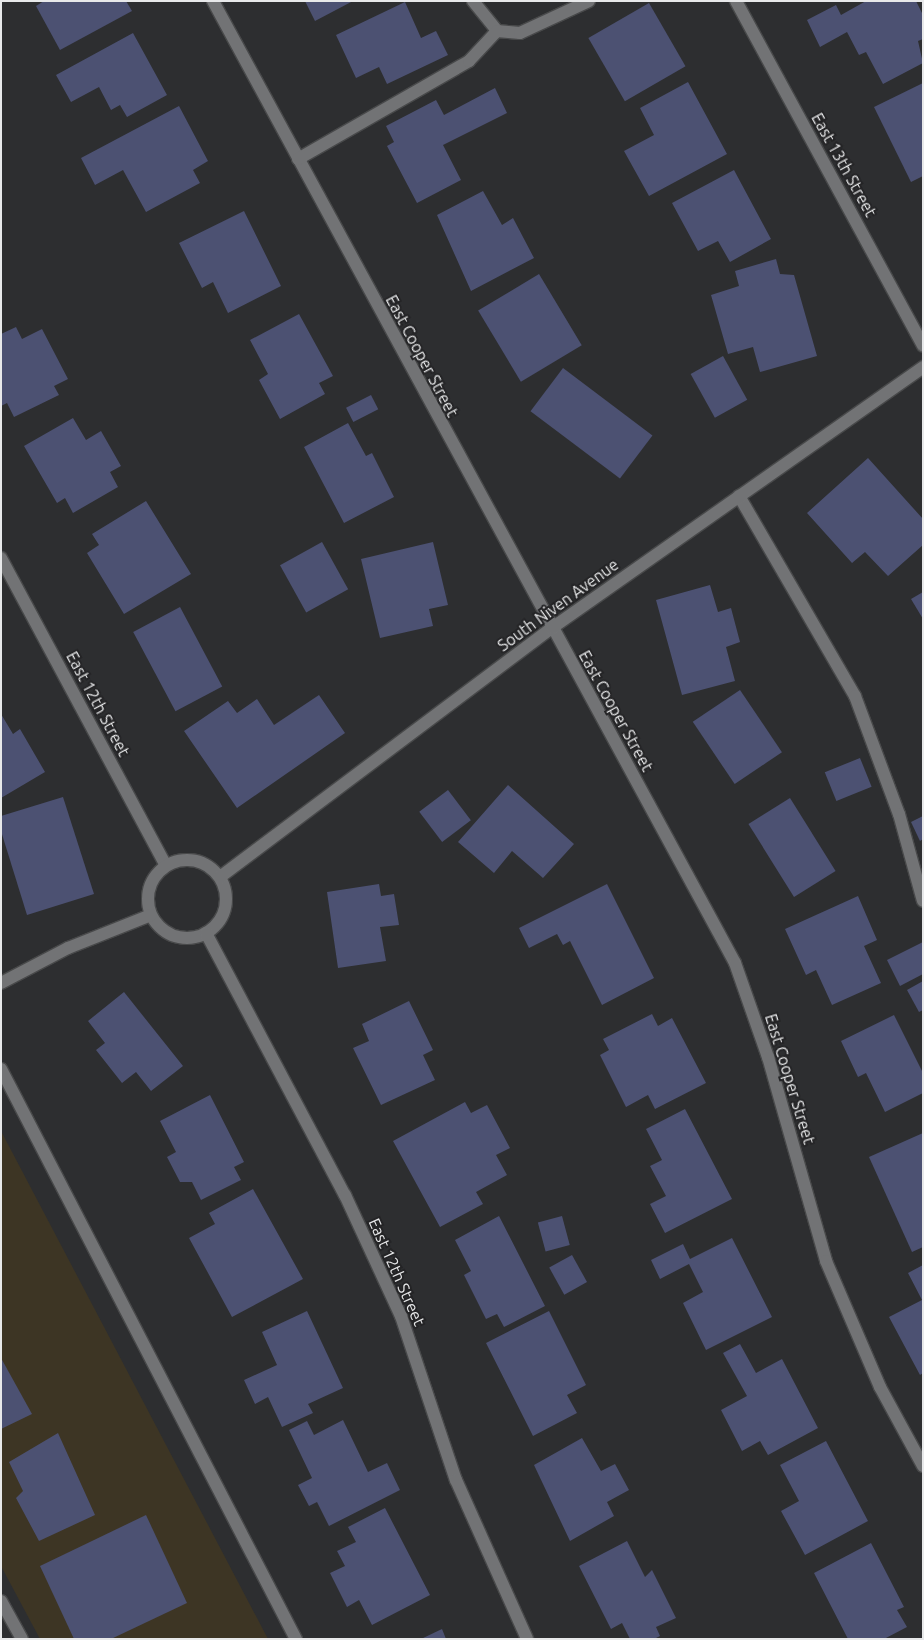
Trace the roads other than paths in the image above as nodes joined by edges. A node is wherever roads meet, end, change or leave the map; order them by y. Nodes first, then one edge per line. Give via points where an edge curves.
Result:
1 (213, 1) edge
2 (473, 1) edge
3 (589, 1) edge
4 (736, 1) edge
5 (497, 31) junction
6 (298, 159) junction
7 (923, 345) edge
8 (923, 367) edge
9 (740, 496) junction
10 (1, 558) edge
11 (552, 628) junction
12 (166, 866) junction
13 (220, 877) junction
14 (923, 901) edge
15 (151, 914) junction
16 (206, 933) junction
17 (1, 983) edge
18 (1, 1069) edge
19 (923, 1466) edge
20 (1, 1601) edge
21 (22, 1639) edge
22 (296, 1639) edge
23 (527, 1639) edge

1 - 6 street, East Cooper Street
2 - 5 street
3 - 5 street via 520,33
4 - 7 street, East 13th Street
5 - 6 street via 469,61
6 - 11 street, East Cooper Street
8 - 9 street, South Niven Avenue
9 - 11 street, South Niven Avenue
9 - 14 street via 855,696 899,814
10 - 12 street, East 12th Street
11 - 13 street, South Niven Avenue
11 - 19 street, East Cooper Street via 735,963 768,1056 826,1261 880,1387
12 - 13 street via 197,860
12 - 15 street via 148,890
13 - 16 street via 226,899 224,912
15 - 16 street via 169,934 182,938
15 - 17 street via 68,948
16 - 23 street, East 12th Street via 345,1195 401,1316 456,1480
18 - 22 street
20 - 21 street

